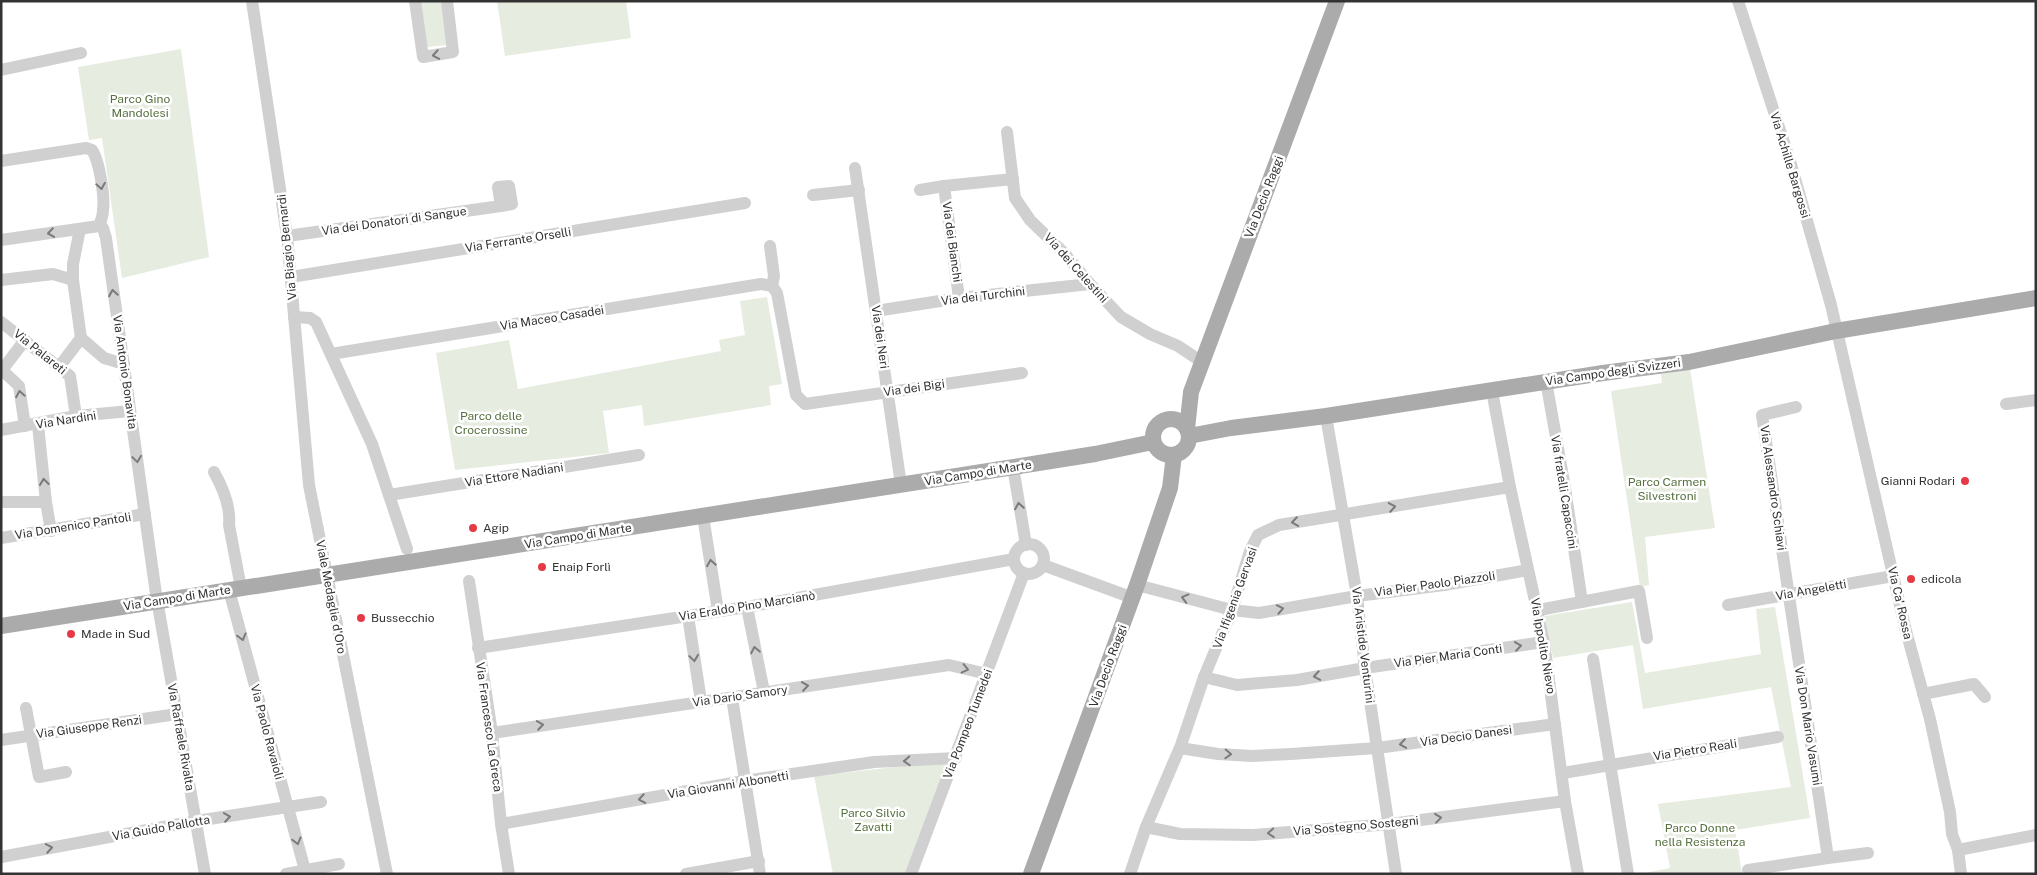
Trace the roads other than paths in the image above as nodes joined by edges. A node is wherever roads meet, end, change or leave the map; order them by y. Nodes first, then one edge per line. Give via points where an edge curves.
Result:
1 (252, 1) edge
2 (415, 1) edge
3 (447, 1) edge
4 (1337, 1) edge
5 (1738, 1) edge
6 (81, 53) dead end
7 (1, 70) edge
8 (1007, 132) dead end
9 (1, 161) edge
10 (855, 168) dead end
11 (1014, 179) junction
12 (944, 186) junction
13 (858, 190) junction
14 (920, 190) dead end
15 (813, 195) dead end
16 (745, 203) dead end
17 (502, 206) dead end
18 (99, 226) junction
19 (80, 229) junction
20 (287, 236) junction
21 (1, 240) edge
22 (770, 246) dead end
23 (291, 277) junction
24 (1, 280) edge
25 (73, 280) junction
26 (1090, 284) junction
27 (772, 286) junction
28 (959, 298) junction
29 (2036, 298) edge
30 (876, 311) junction
31 (294, 317) junction
32 (1, 322) edge
33 (1836, 331) junction
34 (81, 338) junction
35 (24, 340) junction
36 (331, 354) junction
37 (1202, 362) junction
38 (124, 364) junction
39 (59, 367) junction
40 (2, 370) edge
41 (1022, 373) dead end
42 (1546, 381) junction
43 (1492, 390) junction
44 (888, 392) junction
45 (1191, 392) junction
46 (2036, 400) edge
47 (2006, 404) dead end
48 (1796, 407) dead end
49 (130, 411) junction
50 (76, 416) junction
51 (1326, 416) junction
52 (1164, 420) junction
53 (32, 425) junction
54 (2, 432) edge
55 (1188, 432) junction
56 (1153, 442) junction
57 (639, 455) dead end
58 (1174, 455) junction
59 (1013, 467) junction
60 (214, 472) dead end
61 (902, 485) junction
62 (1510, 487) junction
63 (389, 495) junction
64 (1, 502) edge
65 (46, 502) junction
66 (146, 514) junction
67 (1344, 515) junction
68 (704, 516) junction
69 (51, 531) junction
70 (1, 538) edge
71 (1026, 545) junction
72 (406, 548) dead end
73 (1014, 559) junction
74 (1043, 565) junction
75 (1528, 570) junction
76 (1024, 573) junction
77 (326, 575) junction
78 (1893, 576) junction
79 (469, 581) dead end
80 (235, 589) junction
81 (1135, 592) junction
82 (1788, 594) junction
83 (1357, 596) junction
84 (158, 601) junction
85 (1582, 602) junction
86 (1728, 605) dead end
87 (747, 607) junction
88 (1232, 610) junction
89 (1539, 610) junction
90 (718, 611) junction
91 (688, 616) junction
92 (1, 626) edge
93 (1646, 638) dead end
94 (1544, 642) junction
95 (478, 648) junction
96 (1593, 659) dead end
97 (1365, 668) junction
98 (988, 674) junction
99 (1204, 677) junction
100 (764, 692) junction
101 (1923, 694) junction
102 (1985, 697) dead end
103 (732, 698) junction
104 (701, 701) junction
105 (26, 708) dead end
106 (177, 714) junction
107 (1555, 724) junction
108 (492, 733) junction
109 (32, 735) junction
110 (1778, 737) dead end
111 (1, 740) edge
112 (1180, 748) junction
113 (1377, 748) junction
114 (956, 758) junction
115 (1611, 764) junction
116 (66, 772) dead end
117 (1563, 773) junction
118 (744, 781) junction
119 (1565, 801) junction
120 (320, 802) dead end
121 (288, 808) junction
122 (196, 821) junction
123 (501, 824) junction
124 (1390, 824) junction
125 (1146, 827) junction
126 (2036, 835) edge
127 (1958, 850) junction
128 (1868, 853) dead end
129 (1, 856) edge
130 (1828, 858) junction
131 (759, 861) junction
132 (339, 864) dead end
133 (1748, 870) dead end
134 (306, 872) edge
135 (205, 874) edge
136 (286, 874) edge
137 (387, 874) edge
138 (509, 874) edge
139 (686, 874) edge
140 (760, 874) edge
141 (911, 874) edge
142 (1031, 874) edge
143 (1130, 874) edge
144 (1396, 874) edge
145 (1578, 874) edge
146 (1628, 874) edge
147 (1961, 874) edge

1 - 20 street, Via Biagio Bernardi
3 -> 2 street via 454,52 423,57
4 - 37 main road, Via Decio Raggi
5 - 33 street, Via Achille Bargossi via 1790,161
6 - 7 street
8 - 11 street, Via dei Celestini
9 -> 18 street via 89,148 96,157 103,196
10 - 13 street, Via dei Neri
11 - 12 street, Via dei Bianchi
11 - 26 street, Via dei Celestini via 1015,198 1030,220
12 - 14 street, Via dei Bianchi
12 - 28 street, Via dei Bianchi
13 - 15 street
13 - 30 street, Via dei Neri
16 - 23 street, Via Ferrante Orselli
17 - 20 street, Via dei Donatori di Sangue
18 - 19 street
38 -> 18 street, Via Antonio Bonavita via 106,238
19 -> 21 street
19 - 25 street via 72,264
20 - 23 street, Via Biagio Bernardi
22 - 27 street
23 - 31 street, Via Biagio Bernardi
24 - 25 street via 53,274
25 - 34 street
26 - 28 street, Via dei Turchini
26 - 37 street, Via dei Celestini via 1121,317
27 - 36 street, Via Maceo Casadei via 751,286
27 - 44 street, Via dei Bigi via 777,293 796,395 806,404
28 - 30 street, Via dei Turchini
29 - 33 main road, Via Campo degli Svizzeri
30 - 44 street, Via dei Neri
31 - 36 street, Via Biagio Bernardi via 310,318 316,322
31 - 77 street, Viale Medaglie d'Oro via 309,485
32 - 35 street, Via Palareti
33 - 42 main road, Via Campo degli Svizzeri via 1689,362
33 - 78 street, Via Ca' Rossa
34 - 38 street via 104,358
34 - 39 street
35 - 39 street, Via Palareti
35 - 40 street
36 - 63 street, Via Biagio Bernardi via 365,428
37 - 45 main road, Via Decio Raggi
38 - 49 street, Via Antonio Bonavita
39 - 50 street, Via Palareti via 70,376
53 -> 40 street via 19,386
41 - 44 street, Via dei Bigi
42 - 43 main road, Via Campo degli Svizzeri
42 - 85 street, Via fratelli Capaccini
43 - 51 main road, Via Campo degli Svizzeri
43 - 62 street, Via Ippolito Nievo
44 - 61 street, Via dei Neri
45 - 52 main road, Via Decio Raggi
45 - 55 main road, Via Decio Raggi
46 - 47 street
48 - 82 street, Via Alessandro Schiavi via 1762,415
49 - 50 street, Via Nardini
49 -> 66 street, Via Antonio Bonavita
50 - 53 street, Via Nardini
51 - 55 main road, Via Campo degli Svizzeri
51 - 67 street, Via Aristide Venturini
52 - 55 main road via 1184,424
52 - 56 main road via 1154,431
53 - 54 street, Via Nardini
65 -> 53 street
55 - 58 main road via 1187,446
56 - 58 main road via 1159,451
56 - 59 main road, Via Campo di Marte
57 - 63 street, Via Ettore Nadiani
58 - 81 main road, Via Decio Raggi via 1170,488
59 - 61 main road, Via Campo di Marte
71 -> 59 street
60 - 80 street, Via Paolo Ravaioli via 230,516
61 - 68 main road, Via Campo di Marte
67 -> 62 street, Via Ifigenia Gervasi
62 - 75 street, Via Ippolito Nievo
63 - 72 street, Via Biagio Bernardi
64 - 65 street
65 - 69 street
66 - 69 street, Via Domenico Pantoli
66 - 84 street, Via Antonio Bonavita
67 - 83 street, Via Aristide Venturini
67 -> 88 street, Via Ifigenia Gervasi via 1279,525 1258,535
68 - 77 main road, Via Campo di Marte
90 -> 68 street
69 - 70 street, Via Domenico Pantoli
71 - 73 street via 1017,550
71 - 74 street via 1038,548 1043,556
73 - 76 street via 1017,568
73 - 87 street, Via Eraldo Pino Marcianò
74 - 76 street via 1033,574
74 - 81 street
75 - 83 street, Via Pier Paolo Piazzoli
75 - 89 street, Via Ippolito Nievo
76 - 98 street, Via Pompeo Tumedei
77 - 80 main road, Via Campo di Marte
77 - 137 street, Viale Medaglie d'Oro
78 - 82 street, Via Angeletti
78 - 101 street, Via Ca' Rossa
79 - 95 street, Via Francesco La Greca
80 - 84 main road, Via Campo di Marte
80 -> 121 street, Via Paolo Ravaioli
88 -> 81 street, Via Pier Paolo Piazzoli
81 - 142 main road, Via Decio Raggi
82 - 86 street, Via Angeletti
82 - 130 street, Via Don Mario Vasumi
88 -> 83 street, Via Pier Paolo Piazzoli via 1259,613
83 - 97 street, Via Aristide Venturini
84 - 92 main road, Via Campo di Marte
84 - 106 street, Via Raffaele Rivalta
85 - 89 street
85 - 93 street via 1639,591
87 - 90 street, Via Eraldo Pino Marcianò
100 -> 87 street
88 - 99 street, Via Ifigenia Gervasi
89 - 94 street, Via Ippolito Nievo
90 - 91 street, Via Eraldo Pino Marcianò
91 - 95 street, Via Eraldo Pino Marcianò
91 -> 104 street
97 -> 94 street, Via Pier Maria Conti
94 - 107 street, Via Ippolito Nievo
95 - 108 street, Via Francesco La Greca
96 - 115 street
97 -> 99 street, Via Pier Maria Conti via 1298,680 1237,685
97 - 113 street, Via Aristide Venturini
100 -> 98 street, Via Dario Samory via 949,665
98 - 114 street, Via Pompeo Tumedei
99 - 112 street, Via Ifigenia Gervasi
100 - 103 street, Via Dario Samory
101 - 102 street via 1974,684
101 - 127 street, Via Ca' Rossa
103 - 104 street, Via Dario Samory
103 - 118 street
108 -> 104 street, Via Dario Samory
105 - 109 street
106 - 109 street, Via Giuseppe Renzi
106 - 122 street, Via Raffaele Rivalta
107 -> 113 street, Via Decio Danesi
107 - 117 street, Via Ippolito Nievo
108 - 123 street, Via Francesco La Greca
109 - 111 street, Via Giuseppe Renzi
109 - 116 street via 39,777
110 - 115 street, Via Pietro Reali
112 -> 113 street, Via Decio Danesi via 1252,756
112 - 125 street, Via Ifigenia Gervasi
113 - 124 street, Via Aristide Venturini
114 -> 118 street, Via Giovanni Albonetti via 874,762
114 - 141 street, Via Pompeo Tumedei
115 - 117 street, Via Pietro Reali
115 - 146 street
117 - 119 street, Via Ippolito Nievo
118 -> 123 street, Via Giovanni Albonetti
118 - 131 street
124 -> 119 street, Via Sostegno Sostegni
119 - 145 street, Via Ippolito Nievo
120 - 121 street, Via Guido Pallotta
122 -> 121 street, Via Guido Pallotta
121 -> 134 street, Via Paolo Ravaioli
129 -> 122 street, Via Guido Pallotta
122 - 135 street, Via Raffaele Rivalta
123 - 138 street, Via Francesco La Greca
124 -> 125 street, Via Sostegno Sostegni via 1253,835 1180,834
124 - 144 street, Via Aristide Venturini
125 - 143 street, Via Ifigenia Gervasi
126 - 127 street
127 - 147 street, Via Ca' Rossa
128 - 130 street
130 - 133 street
131 - 139 street
131 - 140 street
132 - 134 street
134 - 136 street

